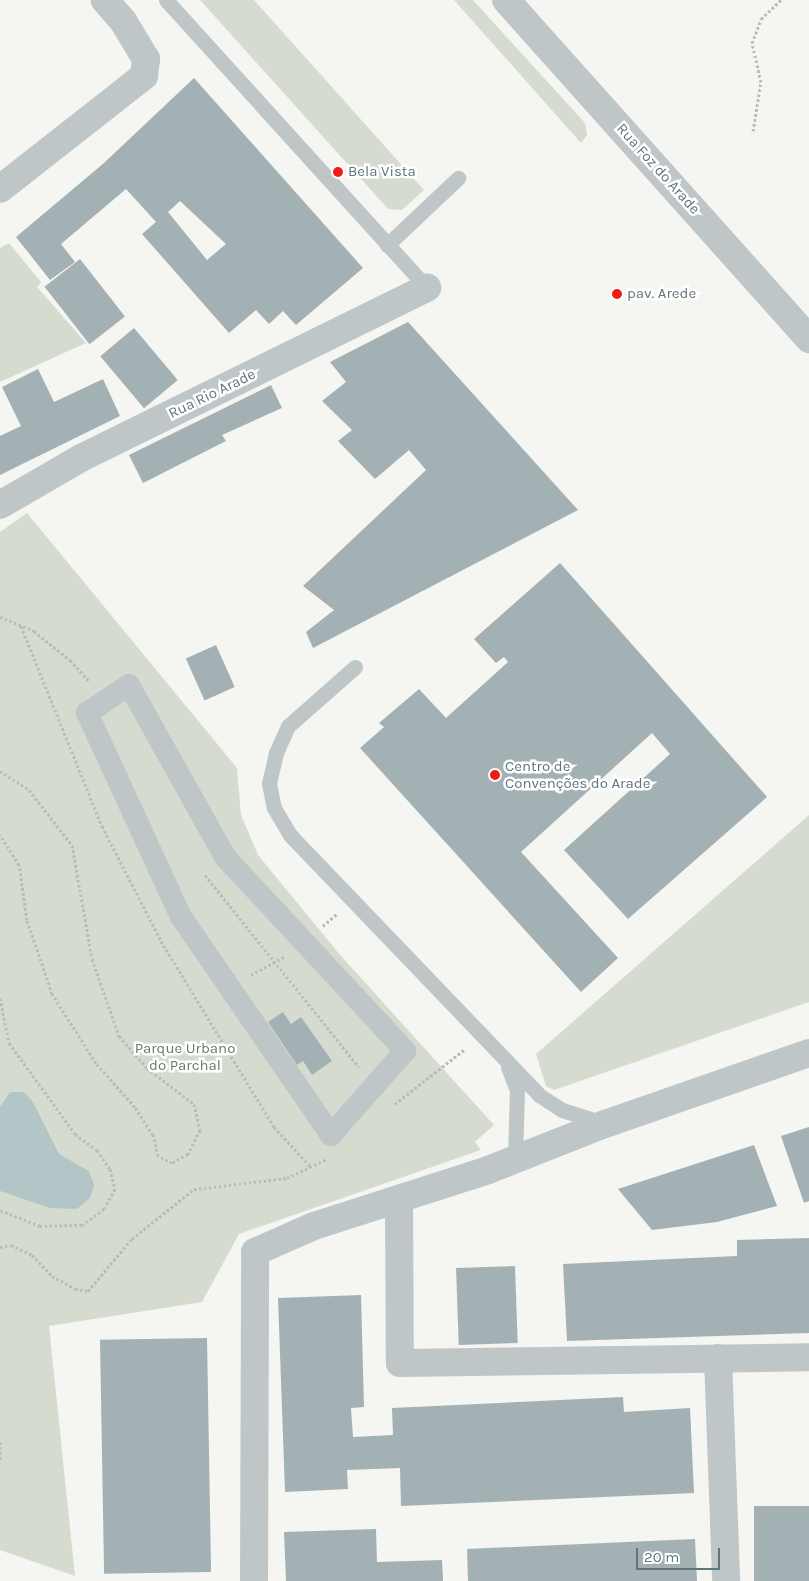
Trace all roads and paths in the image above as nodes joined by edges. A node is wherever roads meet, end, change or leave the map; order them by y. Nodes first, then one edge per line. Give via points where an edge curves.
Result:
1 (105, 0) edge
2 (166, 0) edge
3 (506, 0) edge
4 (781, 0) edge
5 (753, 131) dead end
6 (458, 178) dead end
7 (0, 189) edge
8 (387, 245) junction
9 (427, 288) joint
10 (809, 339) edge
11 (0, 505) edge
12 (355, 667) dead end
13 (0, 771) edge
14 (0, 835) edge
15 (353, 900) junction
16 (304, 942) junction
17 (229, 987) junction
18 (0, 998) edge
19 (203, 1010) dead end
20 (481, 1036) junction
21 (809, 1052) edge
22 (507, 1063) junction
23 (392, 1107) dead end
24 (604, 1124) junction
25 (332, 1156) dead end
26 (515, 1156) junction
27 (399, 1199) junction
28 (0, 1210) edge
29 (0, 1247) edge
30 (809, 1357) edge
31 (718, 1358) junction
32 (0, 1442) edge
33 (0, 1460) edge
34 (254, 1581) edge
35 (726, 1581) edge

1 - 7 street via 123,21 146,60 144,76
2 - 8 lane
3 - 10 street, Rua Foz do Arade
4 - 5 path via 761,19 752,43 761,82
6 - 8 lane
8 - 9 lane
9 - 11 street, Rua Rio Arade via 81,458
12 - 15 lane via 288,726 276,753 269,783 274,808 290,834
13 - 14 path via 29,790 72,845 92,959 118,1036 147,1068 194,1104 200,1130 188,1154 172,1163 158,1156 153,1135 135,1107 96,1063 52,994 27,920 20,865
15 - 16 path
15 - 20 lane
16 - 17 path via 275,963
16 - 17 street via 405,1051 331,1135
16 - 17 street via 225,857 130,685 87,713 181,918
17 - 19 path
18 - 28 path via 9,1043 75,1134 97,1150 110,1169 115,1189 104,1209 82,1225 40,1226
20 - 22 lane
20 - 23 path
21 - 24 street
22 - 24 lane via 539,1095 562,1110
22 - 26 lane via 517,1090
24 - 26 street
25 - 29 path via 286,1178 194,1189 132,1239 88,1291 75,1289 52,1276 32,1255 10,1245
26 - 27 street via 488,1170
27 - 31 street via 400,1363
27 - 34 street via 314,1226 255,1252
30 - 31 street
31 - 35 street
32 - 33 path

